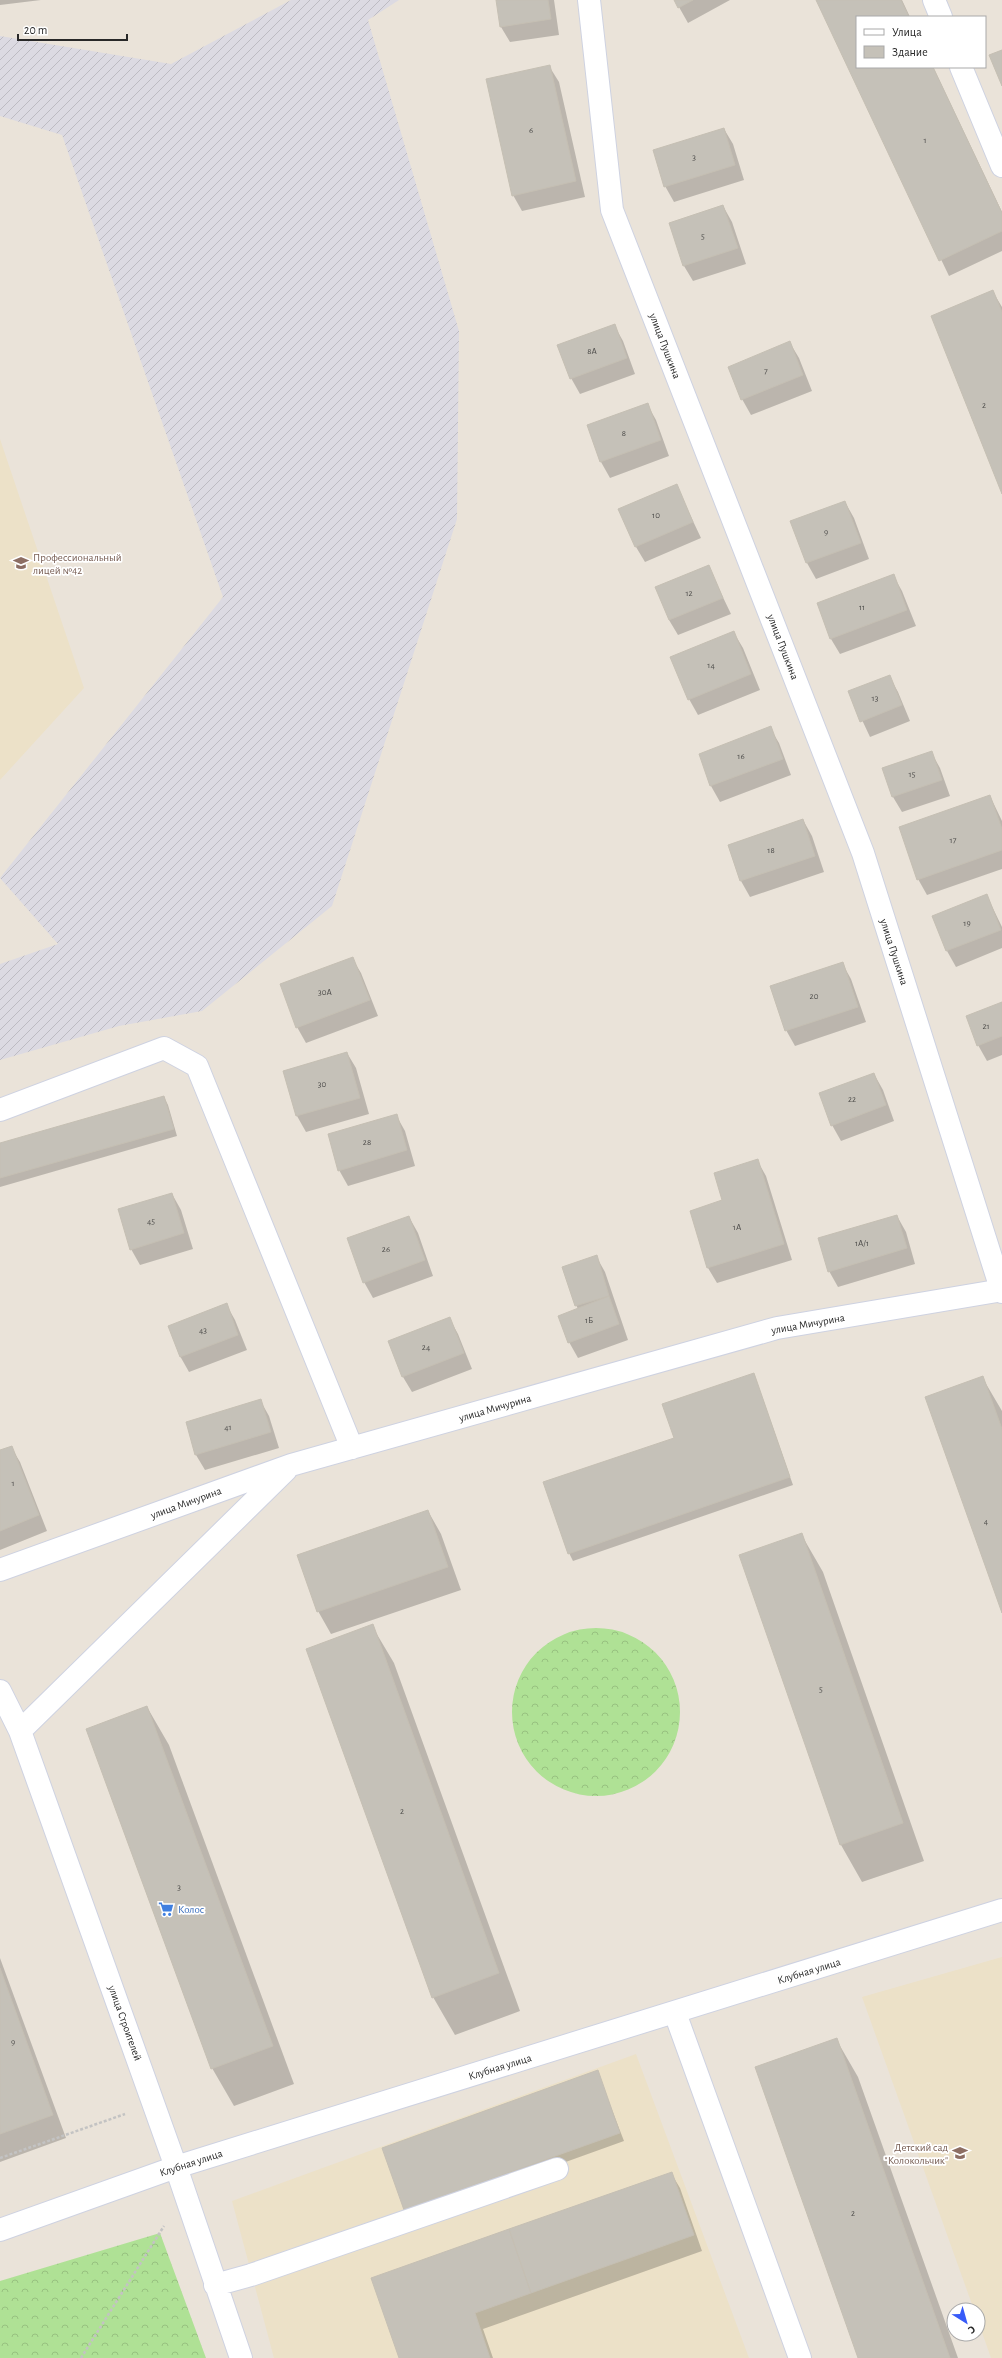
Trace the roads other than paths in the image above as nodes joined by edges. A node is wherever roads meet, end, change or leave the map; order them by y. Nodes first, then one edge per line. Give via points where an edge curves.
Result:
1 (589, 0) edge
2 (934, 0) edge
3 (941, 16) edge
4 (962, 68) edge
5 (1002, 166) edge
6 (0, 1110) edge
7 (1002, 1291) edge
8 (352, 1448) junction
9 (291, 1465) junction
10 (0, 1570) edge
11 (0, 1691) edge
12 (20, 1731) junction
13 (1002, 1910) edge
14 (675, 2013) junction
15 (176, 2167) junction
16 (557, 2169) dead end
17 (0, 2230) edge
18 (215, 2285) junction
19 (241, 2358) edge
20 (800, 2358) edge

1 - 7 street, улица Пушкина via 612,210 863,853
2 - 3 street
4 - 5 street
6 - 8 street via 164,1048 198,1066
7 - 8 street, улица Мичурина via 777,1328
8 - 9 street, улица Мичурина
9 - 10 street, улица Мичурина
9 - 12 street
11 - 12 street, улица Строителей
12 - 15 street, улица Строителей
13 - 14 street, Клубная улица
14 - 15 street, Клубная улица
14 - 20 street
15 - 17 street, Клубная улица
15 - 18 street, улица Строителей
16 - 18 street via 252,2275
18 - 19 street, улица Строителей

